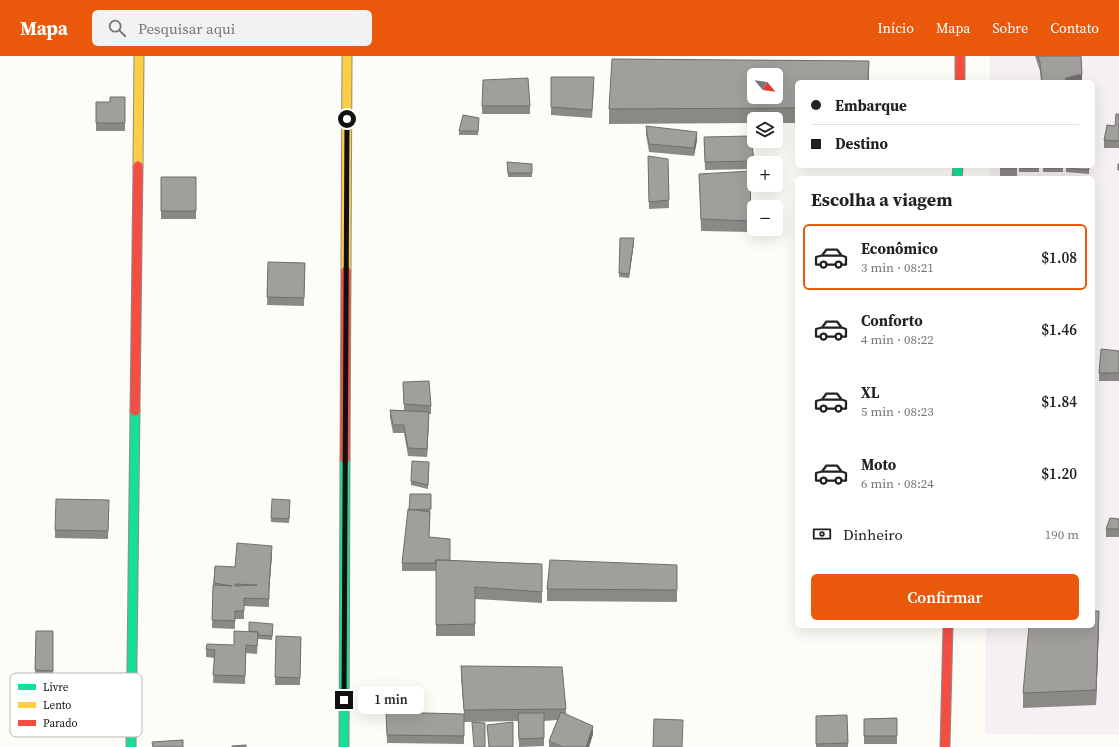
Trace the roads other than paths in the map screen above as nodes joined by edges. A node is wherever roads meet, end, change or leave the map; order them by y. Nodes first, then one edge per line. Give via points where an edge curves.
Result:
1 (139, 56) edge
2 (348, 56) edge
3 (960, 56) edge
4 (960, 80) edge
5 (948, 628) edge
6 (132, 673) edge
7 (131, 737) edge
8 (131, 747) edge
9 (344, 747) edge
10 (945, 747) edge

1 - 6 street
2 - 9 street
3 - 4 street
5 - 10 street
7 - 8 street

